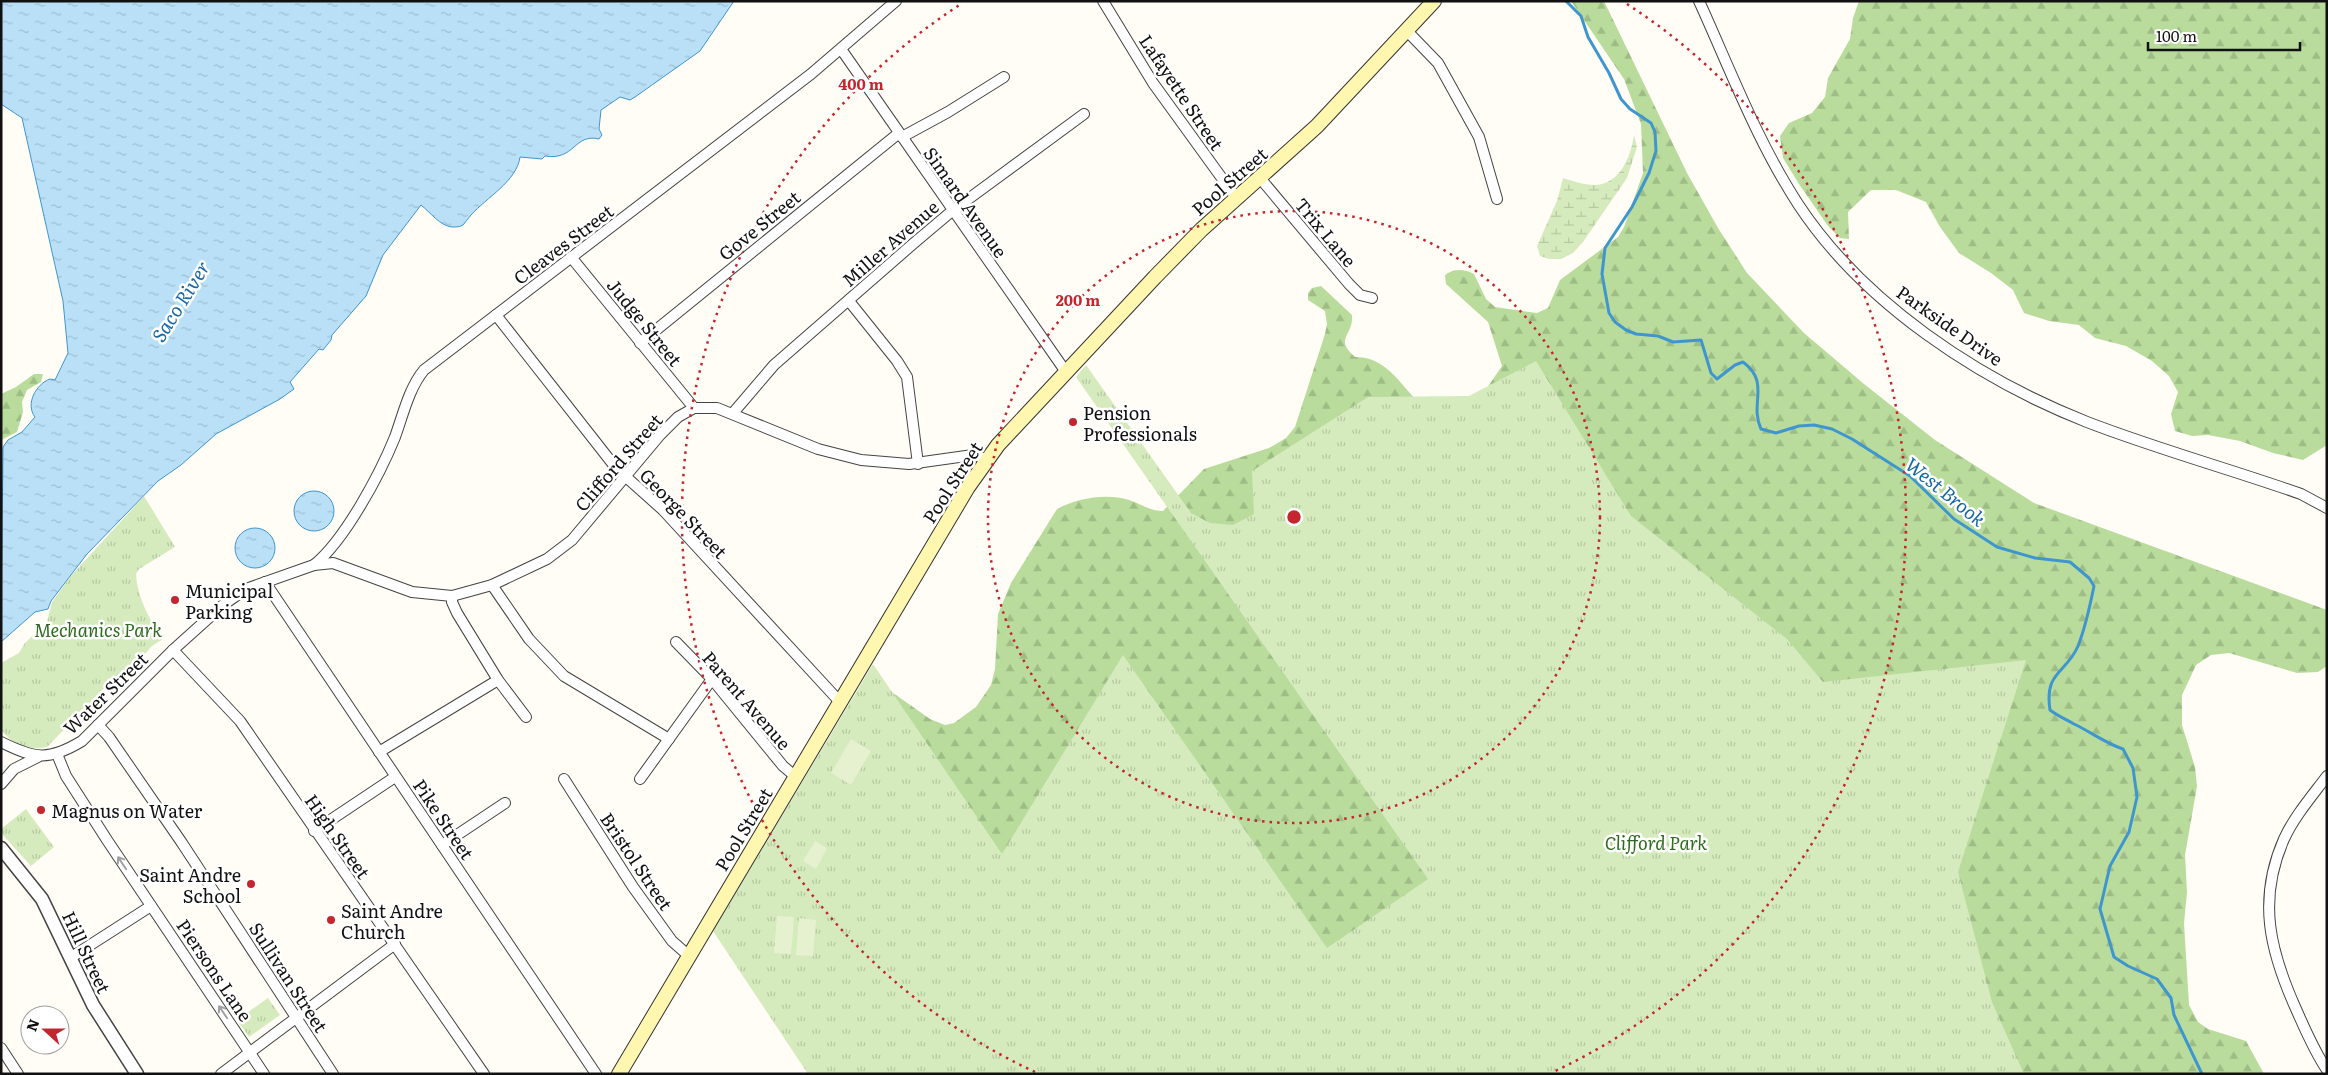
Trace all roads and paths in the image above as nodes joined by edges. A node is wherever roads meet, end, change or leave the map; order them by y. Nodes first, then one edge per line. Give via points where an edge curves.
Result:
1 (896, 1) edge
2 (1102, 1) edge
3 (1434, 1) edge
4 (1698, 1) edge
5 (1407, 31) junction
6 (841, 49) junction
7 (1004, 77) dead end
8 (1084, 114) dead end
9 (900, 135) junction
10 (1260, 178) junction
11 (1236, 198) junction
12 (1497, 199) dead end
13 (952, 211) junction
14 (571, 257) junction
15 (1372, 298) dead end
16 (849, 301) junction
17 (496, 315) junction
18 (640, 343) junction
19 (1066, 372) junction
20 (694, 408) junction
21 (733, 413) junction
22 (987, 459) junction
23 (918, 464) junction
24 (625, 476) junction
25 (2327, 508) edge
26 (314, 565) junction
27 (265, 582) junction
28 (492, 585) junction
29 (452, 596) junction
30 (676, 642) dead end
31 (173, 650) junction
32 (712, 679) junction
33 (498, 680) junction
34 (840, 702) junction
35 (526, 717) dead end
36 (98, 724) junction
37 (669, 739) junction
38 (1, 742) edge
39 (380, 752) junction
40 (57, 754) junction
41 (39, 756) junction
42 (395, 776) junction
43 (2327, 776) edge
44 (796, 777) junction
45 (564, 779) dead end
46 (640, 779) dead end
47 (1, 784) edge
48 (505, 803) dead end
49 (314, 832) junction
50 (442, 845) junction
51 (1, 848) edge
52 (151, 906) junction
53 (395, 944) junction
54 (689, 956) junction
55 (70, 958) junction
56 (296, 1018) junction
57 (1, 1048) edge
58 (250, 1052) junction
59 (2327, 1070) edge
60 (18, 1074) edge
61 (137, 1074) edge
62 (222, 1074) edge
63 (264, 1074) edge
64 (333, 1074) edge
65 (484, 1074) edge
66 (596, 1074) edge
67 (619, 1074) edge

1 - 6 street, Cleaves Street
2 - 11 street, Lafayette Street via 1153,83
3 - 5 main road, Pool Street
4 - 25 street, Parkside Drive via 1758,131 1799,206 1848,267 1895,309 1976,365 2065,412 2151,445 2301,494
5 - 10 main road, Pool Street via 1317,126
5 - 12 street via 1438,63 1479,137
6 - 9 street, Simard Avenue
6 - 14 street, Cleaves Street
7 - 9 street, Gove Street via 948,112
8 - 13 street, Miller Avenue
9 - 13 street, Simard Avenue
9 - 18 street, Gove Street
10 - 11 main road, Pool Street
10 - 15 street, Trix Lane via 1349,284 1360,295
11 - 19 main road, Pool Street via 1183,248
13 - 16 street, Miller Avenue
13 - 19 street, Simard Avenue
14 - 17 street, Cleaves Street
14 - 18 street, Judge Street
16 - 21 street, Miller Avenue via 774,365
16 - 23 street via 907,377
17 - 24 street, George Street
17 - 26 street, Cleaves Street via 422,373 368,493 332,546
18 - 20 street, Judge Street
19 - 22 main road, Pool Street
20 - 21 street via 709,407
20 - 24 street, Clifford Street via 678,418
21 - 23 street via 793,440 832,453 880,463
22 - 23 street via 973,456
22 - 34 main road, Pool Street
24 - 28 street, Clifford Street via 567,545 534,566
24 - 34 street, George Street via 663,510
26 - 27 street, Water Street
26 - 29 street, Clifford Street via 339,564 412,592
27 - 31 street, Water Street via 229,600
27 - 39 street, Pike Street
28 - 29 street, Clifford Street
28 - 37 street via 529,639 564,676
29 - 33 street via 457,613
30 - 32 street, Parent Avenue
31 - 36 street, Water Street
31 - 49 street, High Street via 240,722
32 - 37 street
32 - 44 street, Parent Avenue via 782,766
33 - 35 street
33 - 39 street
34 - 44 main road, Pool Street
36 - 40 street, Water Street via 82,741
36 - 56 street, Sullivan Street via 182,843
37 - 46 street
38 - 41 street
39 - 42 street, Pike Street
40 - 41 street, Water Street
52 -> 40 street, Piersons Lane via 66,776
41 - 47 street via 14,769
42 - 49 street
42 - 50 street, Pike Street
43 - 59 street via 2282,844 2272,879 2269,910 2272,946 2282,978
44 - 54 main road, Pool Street
45 - 54 street, Bristol Street via 634,888 672,940
48 - 50 street
49 - 53 street, High Street
50 - 66 street, Pike Street
51 - 55 street, Hill Street via 42,899
52 - 55 street
58 -> 52 street, Piersons Lane
53 - 56 street
53 - 65 street, High Street
54 - 67 main road, Pool Street
55 - 61 street, Hill Street via 98,1014
56 - 58 street
56 - 64 street, Sullivan Street
57 - 60 street
58 - 62 street
58 - 63 street, Piersons Lane

